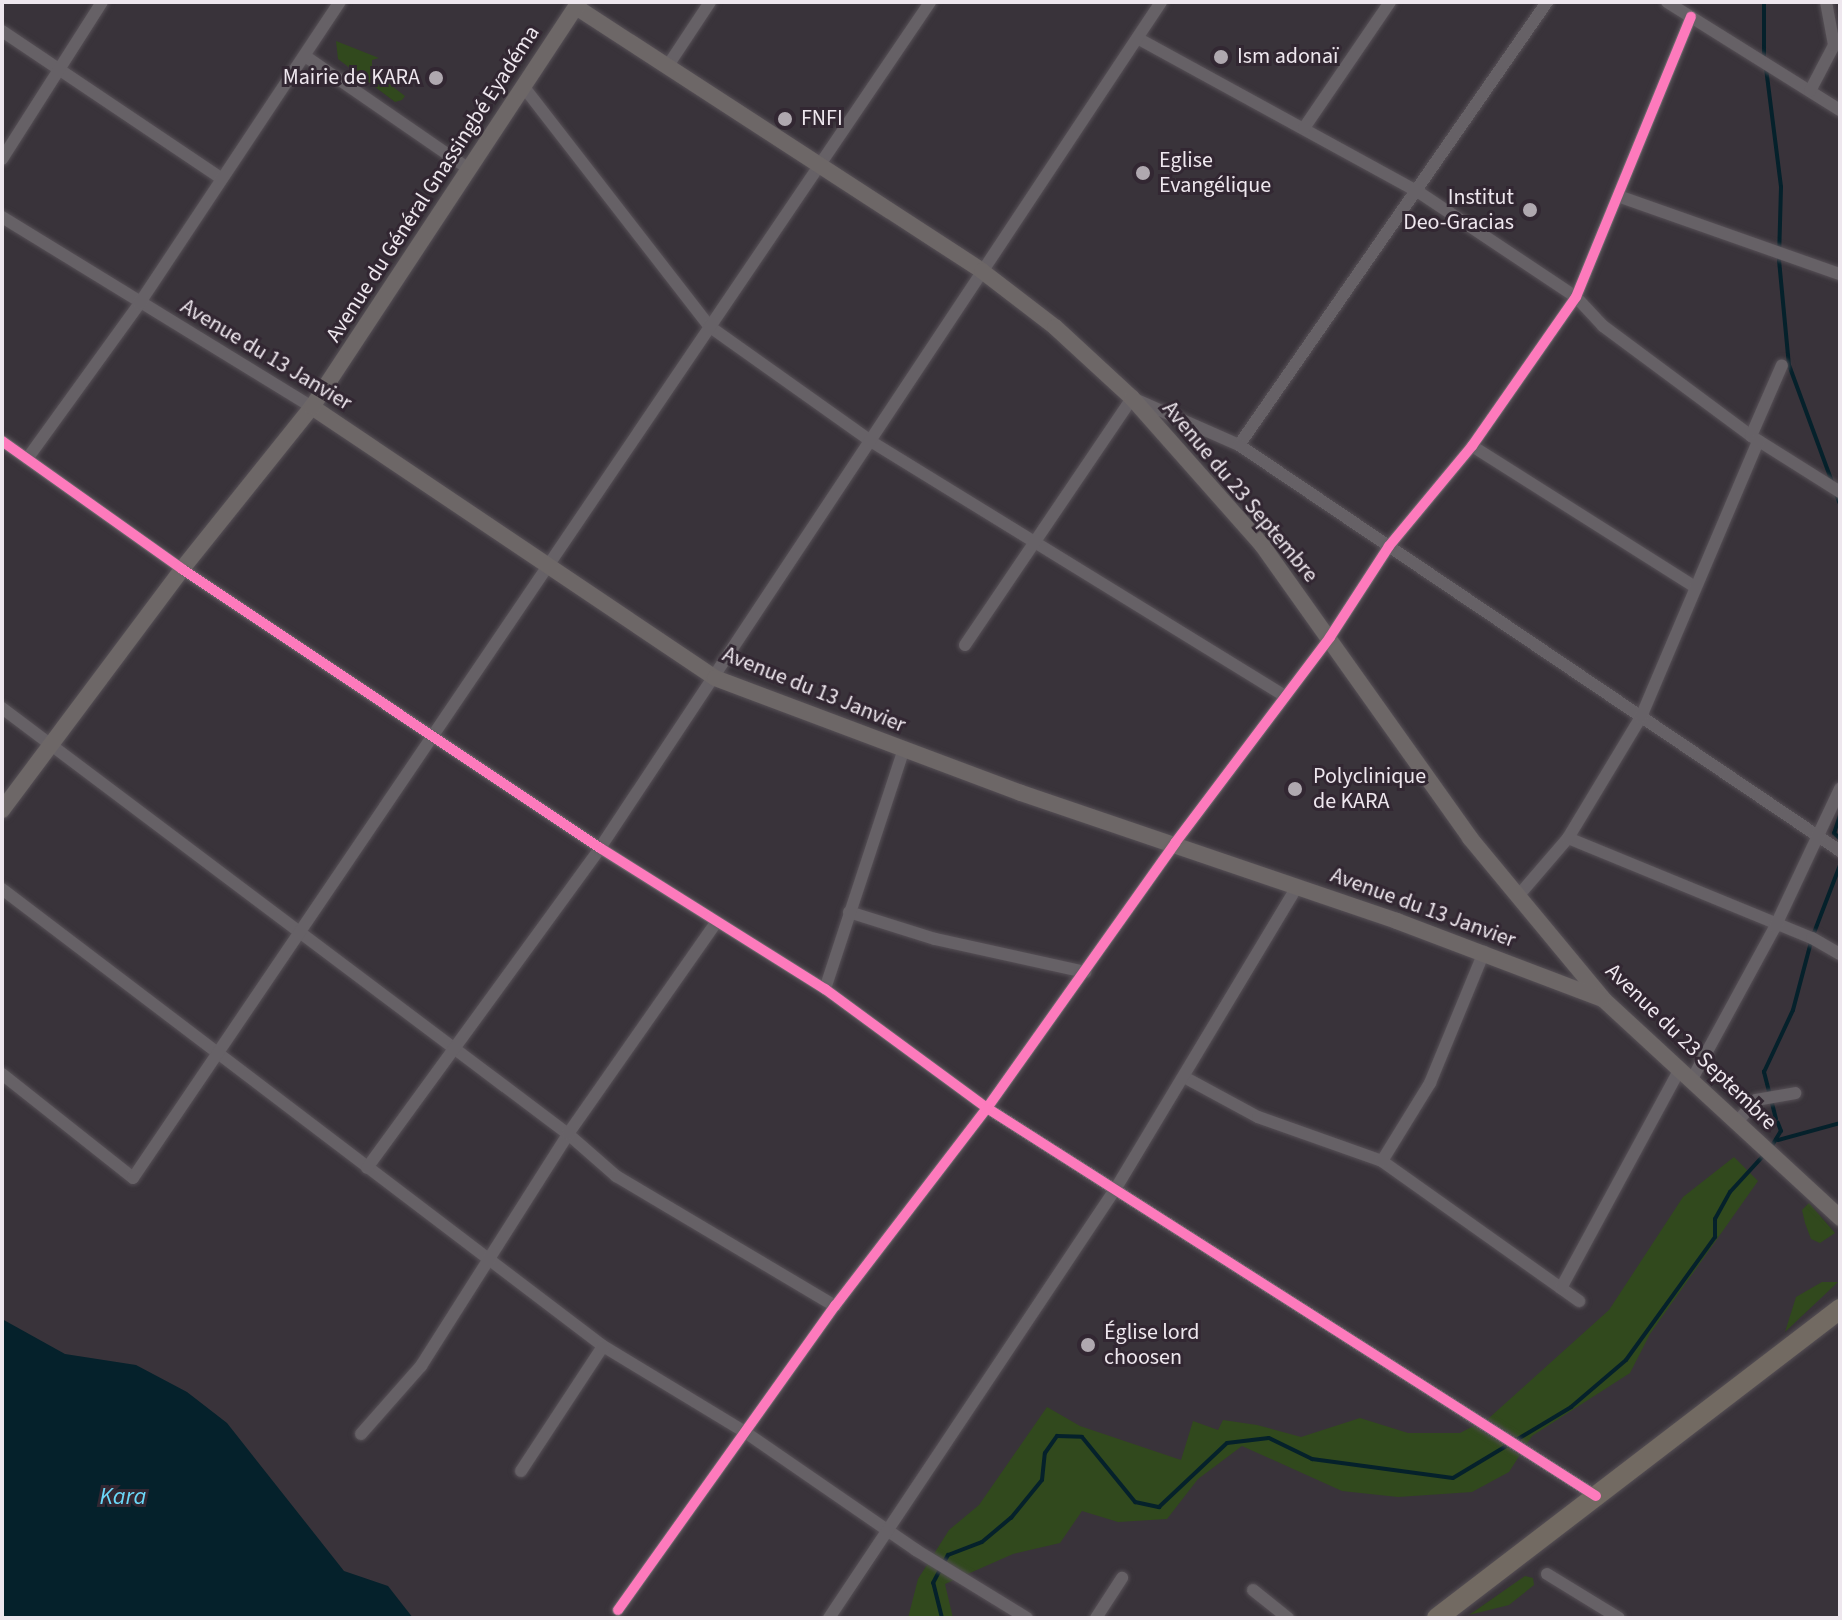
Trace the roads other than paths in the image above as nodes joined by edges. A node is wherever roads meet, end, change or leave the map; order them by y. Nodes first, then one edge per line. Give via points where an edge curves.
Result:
1 (102, 2) edge
2 (340, 2) edge
3 (710, 2) edge
4 (930, 2) edge
5 (1161, 2) edge
6 (1390, 2) edge
7 (1547, 2) edge
8 (1667, 2) edge
9 (1826, 2) edge
10 (576, 4) edge
11 (1688, 10) edge
12 (2, 31) edge
13 (1139, 39) junction
14 (305, 56) junction
15 (669, 64) junction
16 (58, 69) junction
17 (523, 86) junction
18 (1810, 91) junction
19 (1840, 110) edge
20 (1304, 128) junction
21 (2, 159) edge
22 (819, 163) junction
23 (469, 169) junction
24 (221, 178) junction
25 (1417, 191) junction
26 (1618, 196) junction
27 (2, 217) edge
28 (982, 271) junction
29 (1840, 274) edge
30 (1576, 297) junction
31 (139, 304) junction
32 (709, 326) junction
33 (1782, 365) dead end
34 (1132, 398) junction
35 (312, 407) junction
36 (1755, 438) junction
37 (2, 441) edge
38 (872, 442) junction
39 (1239, 445) junction
40 (1472, 446) junction
41 (27, 459) junction
42 (1840, 492) edge
43 (1036, 543) junction
44 (1389, 546) junction
45 (548, 565) junction
46 (182, 569) junction
47 (1695, 587) junction
48 (1330, 637) junction
49 (965, 645) dead end
50 (715, 678) junction
51 (1285, 696) junction
52 (2, 708) edge
53 (1641, 717) junction
54 (435, 738) junction
55 (52, 745) junction
56 (904, 749) junction
57 (1840, 789) edge
58 (2, 810) edge
59 (1815, 837) junction
60 (1568, 838) junction
61 (1175, 843) junction
62 (600, 848) junction
63 (1839, 851) edge
64 (1297, 887) junction
65 (2, 889) edge
66 (1519, 895) junction
67 (849, 912) junction
68 (716, 923) junction
69 (1775, 927) junction
70 (298, 933) junction
71 (1484, 952) junction
72 (1840, 954) edge
73 (1085, 972) junction
74 (825, 989) junction
75 (1603, 999) junction
76 (451, 1051) junction
77 (217, 1054) junction
78 (2, 1074) edge
79 (1685, 1076) junction
80 (1184, 1077) junction
81 (1795, 1093) dead end
82 (987, 1108) junction
83 (1737, 1122) junction
84 (568, 1134) junction
85 (1382, 1161) junction
86 (367, 1168) junction
87 (1116, 1188) junction
88 (1833, 1206) edge
89 (1840, 1218) edge
90 (492, 1260) junction
91 (1561, 1288) junction
92 (1579, 1301) dead end
93 (835, 1306) junction
94 (1840, 1309) edge
95 (603, 1346) junction
96 (745, 1432) junction
97 (361, 1434) dead end
98 (521, 1471) dead end
99 (1596, 1496) junction
100 (886, 1528) junction
101 (1547, 1574) dead end
102 (1122, 1578) dead end
103 (1253, 1590) dead end
104 (618, 1610) dead end
105 (829, 1618) edge
106 (1027, 1618) edge
107 (1096, 1618) edge
108 (1288, 1618) edge
109 (1437, 1618) edge
110 (1619, 1618) edge

1 - 16 street
2 - 14 street
3 - 15 street
4 - 22 street
5 - 13 street
6 - 20 street
7 - 25 street
8 - 11 street
9 - 18 street via 1834,45
10 - 15 main road, Avenue du 23 Septembre
10 - 17 main road, Avenue du Général Gnassingbé Eyadéma
11 - 18 street
11 - 26 street
12 - 16 street
13 - 20 street
13 - 28 street
14 - 23 street
14 - 24 street
15 - 22 main road, Avenue du 23 Septembre
16 - 21 street
16 - 24 street
17 - 23 main road, Avenue du Général Gnassingbé Eyadéma
17 - 32 street
18 - 19 street
20 - 25 street
22 - 28 main road, Avenue du 23 Septembre
22 - 32 street
23 - 35 main road, Avenue du Général Gnassingbé Eyadéma
24 - 31 street
25 - 30 street
25 - 39 street
26 - 29 street
26 - 30 street
27 - 31 street, Avenue du 13 Janvier
28 - 34 main road, Avenue du 23 Septembre via 1055,327
28 - 38 street
30 - 36 street via 1603,326
30 - 40 street
31 - 35 street, Avenue du 13 Janvier
31 - 41 street
32 - 38 street
32 - 45 street
33 - 36 street
34 - 39 street
34 - 43 street
34 - 48 main road, Avenue du 23 Septembre via 1262,545
35 - 45 main road, Avenue du 13 Janvier
35 - 46 main road, Avenue du Général Gnassingbé Eyadéma
36 - 42 street
36 - 47 street via 1722,535
37 - 41 street
38 - 43 street
38 - 50 street
39 - 44 street
40 - 44 street
40 - 47 street
41 - 46 street
43 - 49 street
43 - 51 street
44 - 48 street
44 - 53 street
45 - 50 main road, Avenue du 13 Janvier
45 - 54 street
46 - 54 street
46 - 55 main road, Avenue du Général Gnassingbé Eyadéma
47 - 53 street
48 - 51 street
48 - 66 main road, Avenue du 23 Septembre via 1470,838
50 - 56 main road, Avenue du 13 Janvier
50 - 62 street
51 - 61 street
52 - 55 street
53 - 59 street
53 - 60 street
54 - 62 street
54 - 70 street
55 - 58 main road, Avenue du Général Gnassingbé Eyadéma
55 - 70 street
56 - 61 main road, Avenue du 13 Janvier
56 - 67 street
57 - 59 street
59 - 63 street
59 - 69 street
60 - 66 street
60 - 69 street
61 - 64 main road, Avenue du 13 Janvier
61 - 73 street
62 - 68 street
62 - 76 street
64 - 71 main road, Avenue du 13 Janvier
64 - 80 street
65 - 77 street
66 - 75 main road, Avenue du 23 Septembre
67 - 73 street via 935,939
67 - 74 street
68 - 74 street
68 - 84 street
69 - 72 street via 1812,938
69 - 79 street
70 - 76 street
70 - 77 street
71 - 75 main road, Avenue du 13 Janvier
71 - 85 street via 1430,1083
73 - 82 street
74 - 82 street
75 - 79 main road, Avenue du 23 Septembre
76 - 84 street
76 - 86 street
77 - 78 street via 133,1178
77 - 86 street
79 - 83 main road, Avenue du 23 Septembre
79 - 91 street
80 - 85 street via 1258,1117
80 - 87 street
81 - 83 street via 1756,1100
82 - 87 street
82 - 93 street
83 - 88 main road, Avenue du 23 Septembre
84 - 90 street
84 - 93 street via 616,1176
85 - 91 street
86 - 90 street
87 - 99 street
87 - 100 street
88 - 89 main road, Avenue du 23 Septembre
90 - 95 street
90 - 97 street via 421,1366
91 - 92 street
93 - 96 street
94 - 99 highway
95 - 96 street
95 - 98 street
96 - 100 street
96 - 104 street
99 - 109 highway
100 - 105 street
100 - 106 street
101 - 110 street
102 - 107 street
103 - 108 street

